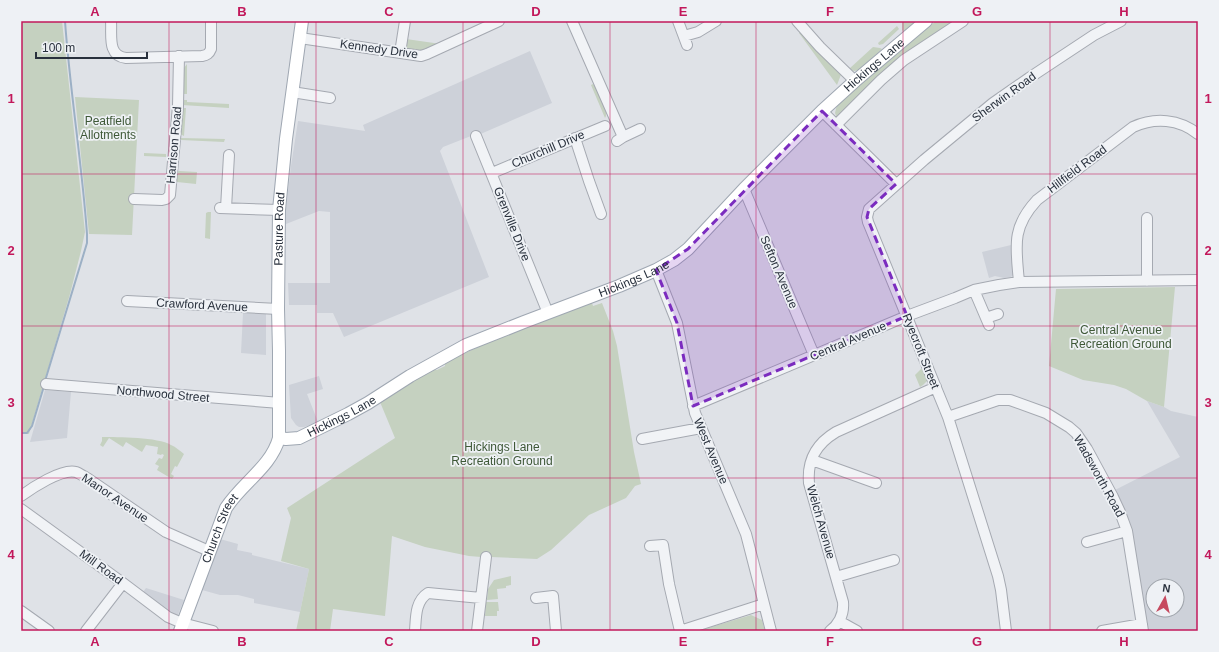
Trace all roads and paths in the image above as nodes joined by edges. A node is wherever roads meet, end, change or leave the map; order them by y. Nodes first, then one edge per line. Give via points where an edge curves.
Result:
1 (111, 21) edge
2 (211, 21) edge
3 (302, 21) edge
4 (405, 21) edge
5 (499, 21) edge
6 (572, 21) edge
7 (678, 21) edge
8 (716, 21) edge
9 (797, 21) edge
10 (926, 21) edge
11 (963, 21) edge
12 (1121, 21) edge
13 (300, 38) junction
14 (400, 53) junction
15 (179, 56) junction
16 (855, 81) junction
17 (292, 92) junction
18 (330, 99) dead end
19 (822, 111) junction
20 (836, 125) junction
21 (605, 126) dead end
22 (640, 129) dead end
23 (1198, 134) edge
24 (476, 136) dead end
25 (575, 138) junction
26 (229, 155) dead end
27 (492, 173) junction
28 (896, 184) junction
29 (744, 189) junction
30 (134, 199) dead end
31 (279, 210) junction
32 (601, 214) dead end
33 (1147, 218) dead end
34 (656, 270) junction
35 (1198, 280) edge
36 (1147, 281) junction
37 (1019, 282) junction
38 (974, 290) junction
39 (127, 301) dead end
40 (278, 309) junction
41 (548, 313) junction
42 (998, 314) dead end
43 (907, 316) junction
44 (814, 355) junction
45 (46, 384) dead end
46 (936, 387) junction
47 (280, 403) junction
48 (693, 406) junction
49 (948, 417) junction
50 (701, 428) junction
51 (280, 438) junction
52 (642, 439) dead end
53 (812, 460) junction
54 (876, 483) dead end
55 (21, 496) edge
56 (21, 509) edge
57 (1127, 531) junction
58 (1087, 542) dead end
59 (650, 546) dead end
60 (209, 552) junction
61 (486, 557) dead end
62 (894, 560) dead end
63 (836, 577) junction
64 (123, 582) junction
65 (481, 598) junction
66 (536, 598) dead end
67 (764, 604) junction
68 (21, 611) edge
69 (839, 620) junction
70 (181, 627) edge
71 (1142, 627) edge
72 (49, 631) edge
73 (86, 631) edge
74 (214, 631) edge
75 (415, 631) edge
76 (477, 631) edge
77 (556, 631) edge
78 (680, 631) edge
79 (771, 631) edge
80 (830, 631) edge
81 (857, 631) edge
82 (1006, 631) edge
83 (1102, 631) edge

1 - 15 street via 113,50 120,57
2 - 15 street via 210,53 202,56
3 - 13 main road, Pasture Road
4 - 14 street
5 - 14 street, Kennedy Drive via 424,55
6 - 22 street via 599,70 620,139
7 - 8 street via 685,40
9 - 16 street
10 - 16 main road, Hickings Lane
11 - 20 street, Hickings Lane via 904,60
12 - 28 street, Sherwin Road via 1094,35 993,103
13 - 14 street, Kennedy Drive
13 - 17 main road, Pasture Road
15 - 30 street, Harrison Road via 178,106 170,195 162,200
16 - 19 main road, Hickings Lane
17 - 18 street
17 - 31 main road, Pasture Road
19 - 20 street
19 - 29 main road, Hickings Lane
20 - 28 street
21 - 25 street, Churchill Drive
23 - 37 street, Hillfield Road via 1173,121 1141,124 1037,200 1026,214 1018,231 1016,245
24 - 27 street, Grenville Drive
25 - 27 street, Churchill Drive
25 - 32 street
26 - 31 street via 223,208
27 - 41 street, Grenville Drive
28 - 43 street, Ryecroft Street via 869,209 867,217
29 - 34 main road, Hickings Lane via 688,249
29 - 44 street, Sefton Avenue
31 - 40 main road, Pasture Road
33 - 36 street
34 - 41 main road, Hickings Lane
34 - 48 street, West Avenue via 677,322
35 - 36 street, Central Avenue
36 - 37 street, Central Avenue
37 - 38 street, Central Avenue
38 - 42 street via 988,322
38 - 43 street, Central Avenue
39 - 40 street, Crawford Avenue
40 - 47 main road, Pasture Road
41 - 51 main road, Hickings Lane via 466,345 368,403 299,438
43 - 44 street, Central Avenue
43 - 46 street, Ryecroft Street
44 - 48 street, Central Avenue
45 - 47 street, Northwood Street
46 - 49 street, Ryecroft Street
46 - 53 street, Welch Avenue via 836,432 820,445
47 - 51 main road, Pasture Road
48 - 50 street, West Avenue
49 - 57 street, Wadsworth Road via 998,400 1010,400 1046,413 1069,427 1087,448
49 - 82 street, Ryecroft Street via 998,576
50 - 52 street
50 - 67 street, West Avenue via 746,534
51 - 60 main road, Church Street via 272,456 226,508
53 - 54 street
53 - 63 street, Welch Avenue via 808,473 810,492
55 - 60 street, Manor Avenue via 46,480 66,472 75,472 166,532
56 - 64 street, Mill Road
57 - 58 street
57 - 71 street, Wadsworth Road
59 - 78 street via 663,545 668,584
60 - 70 main road, Church Street
61 - 65 street
62 - 63 street
63 - 69 street, Welch Avenue via 843,602
64 - 70 street, Mill Road
64 - 73 street
65 - 75 street via 428,594 419,601
65 - 76 street
66 - 77 street via 553,596
67 - 78 street
67 - 79 street, West Avenue
68 - 72 street
69 - 80 street, Welch Avenue
69 - 81 street
70 - 74 street, Mill Road
71 - 83 street

